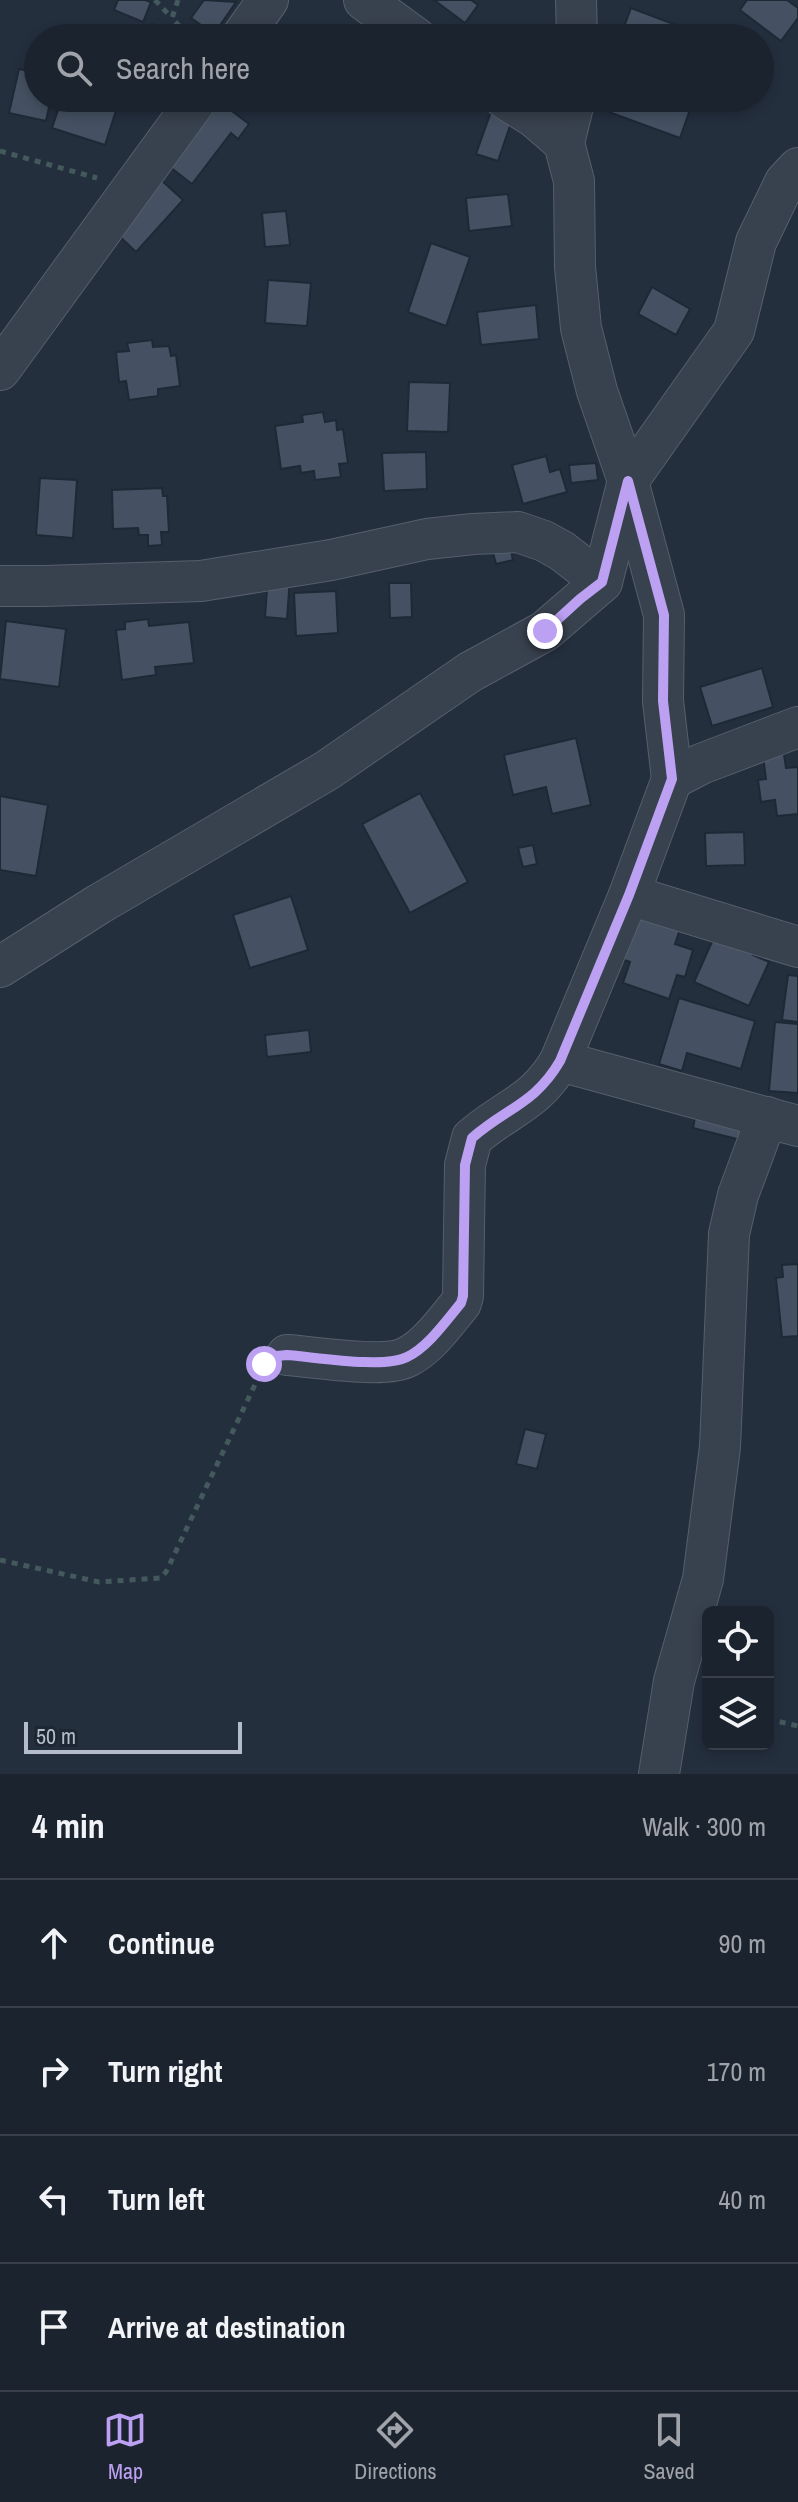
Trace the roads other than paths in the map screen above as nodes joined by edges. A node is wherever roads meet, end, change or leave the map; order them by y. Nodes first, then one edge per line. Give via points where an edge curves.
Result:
1 (268, 0) edge
2 (364, 0) edge
3 (576, 0) edge
4 (251, 24) edge
5 (397, 24) edge
6 (577, 24) edge
7 (188, 112) edge
8 (526, 112) edge
9 (572, 112) edge
10 (564, 143) junction
11 (798, 168) edge
12 (0, 370) edge
13 (628, 481) junction
14 (602, 582) junction
15 (0, 586) edge
16 (798, 727) edge
17 (672, 779) junction
18 (629, 895) junction
19 (798, 947) edge
20 (0, 967) edge
21 (560, 1061) junction
22 (783, 1121) edge
23 (287, 1355) road end
24 (659, 1774) edge

1 - 4 street
2 - 5 street
3 - 6 street
7 - 12 street
8 - 10 street
9 - 10 street
10 - 13 street via 574,181 581,328
11 - 13 street via 785,182 756,242 734,331
13 - 14 street
13 - 17 street via 664,615 663,701
14 - 15 street via 562,551 518,532 427,539 201,581
14 - 20 street via 545,631 470,672 326,771
16 - 17 street
17 - 18 street
18 - 19 street
18 - 21 street
21 - 22 street
21 - 23 street via 536,1093 472,1138 465,1165 463,1296 428,1339 406,1358 389,1363
22 - 24 street via 738,1195 729,1234 720,1447 705,1565 674,1681

